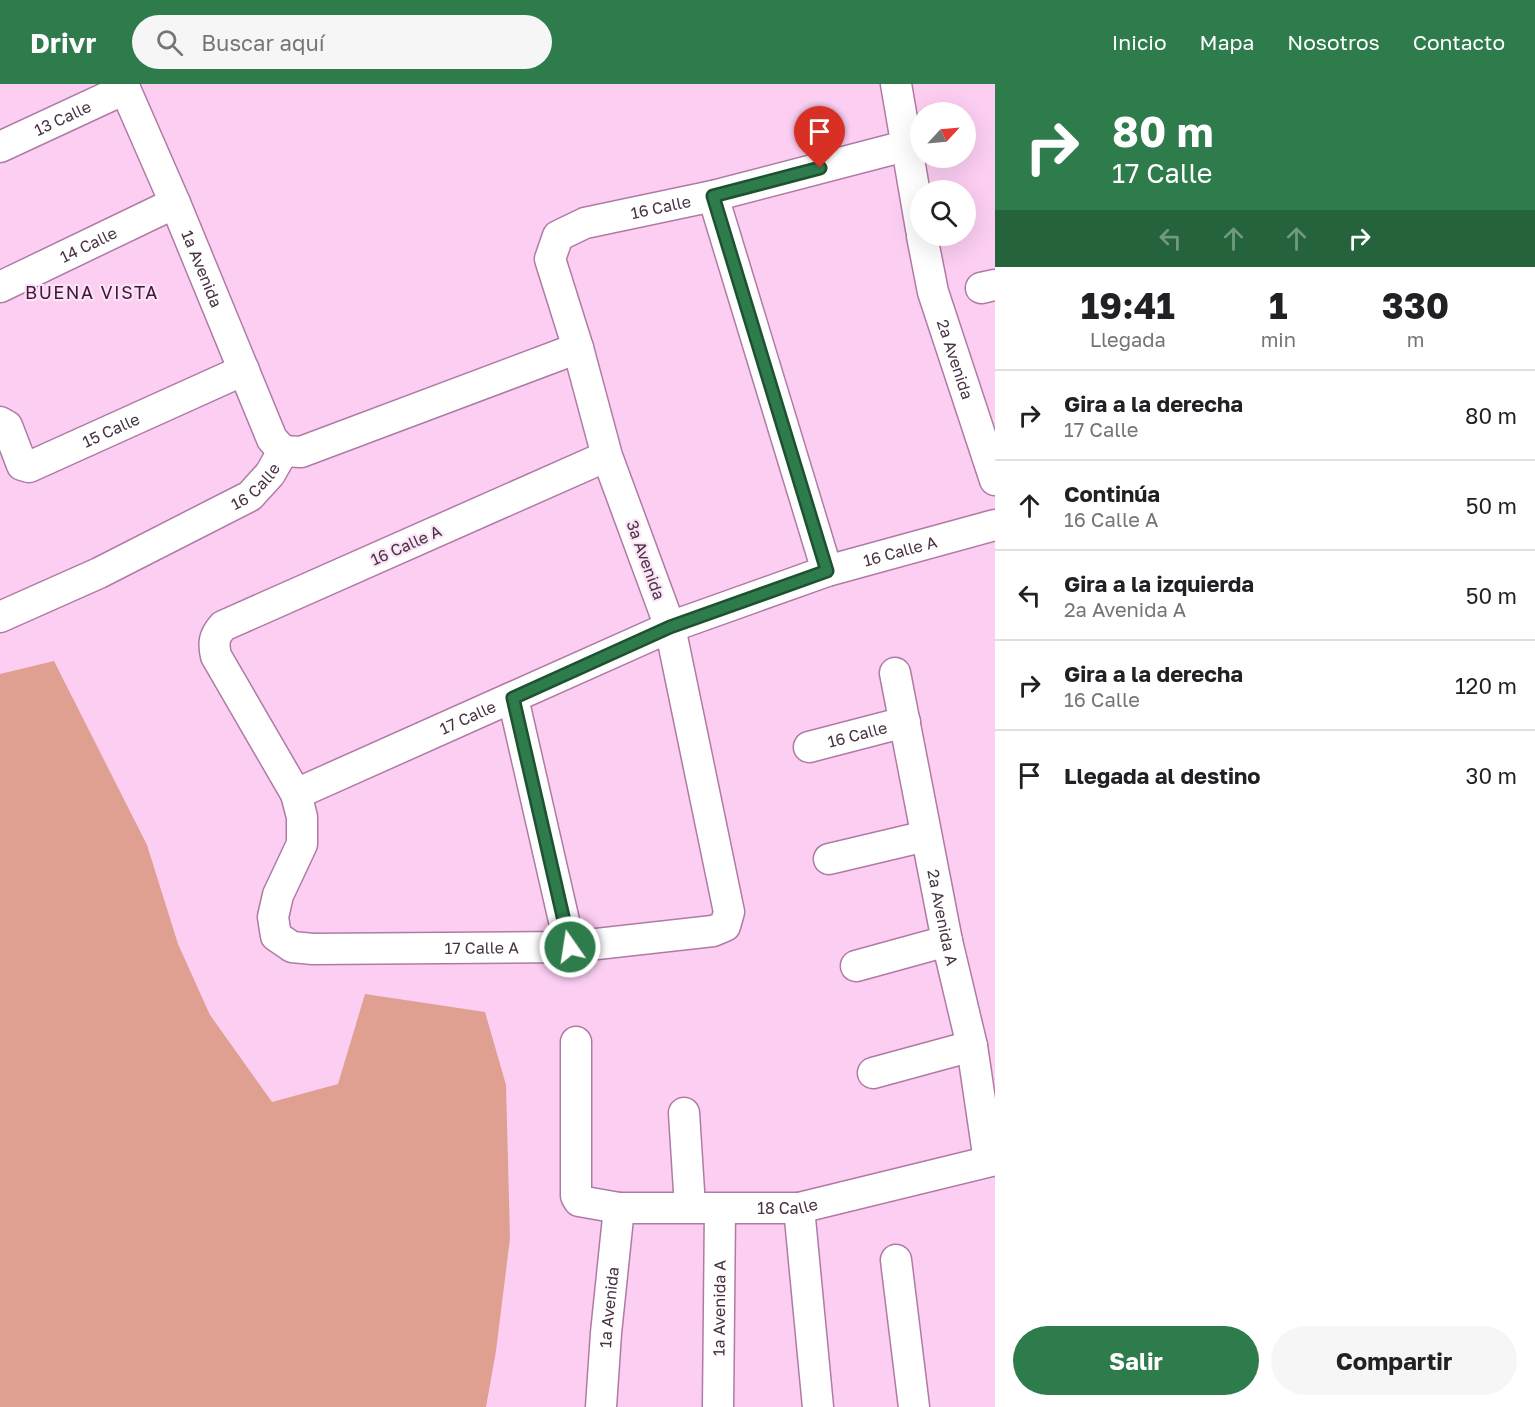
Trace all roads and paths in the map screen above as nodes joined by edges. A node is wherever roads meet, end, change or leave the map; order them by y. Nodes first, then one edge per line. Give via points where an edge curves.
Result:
1 (896, 84) edge
2 (124, 86) edge
3 (905, 146) junction
4 (0, 147) edge
5 (912, 180) edge
6 (713, 196) junction
7 (175, 203) junction
8 (558, 236) joint
9 (924, 246) edge
10 (0, 287) edge
11 (578, 348) junction
12 (244, 370) junction
13 (0, 422) edge
14 (283, 451) junction
15 (608, 456) junction
16 (995, 480) edge
17 (995, 525) edge
18 (827, 571) junction
19 (0, 617) edge
20 (670, 627) junction
21 (895, 673) dead end
22 (513, 698) junction
23 (905, 722) junction
24 (809, 747) dead end
25 (296, 794) junction
26 (926, 836) junction
27 (829, 859) dead end
28 (725, 926) joint
29 (947, 941) junction
30 (570, 947) junction
31 (856, 966) dead end
32 (576, 1042) dead end
33 (972, 1046) junction
34 (873, 1073) dead end
35 (684, 1113) dead end
36 (992, 1160) edge
37 (690, 1207) junction
38 (619, 1208) junction
39 (800, 1208) junction
40 (720, 1210) junction
41 (896, 1260) dead end
42 (601, 1407) edge
43 (718, 1407) edge
44 (818, 1407) edge
45 (914, 1407) edge

1 - 3 street
2 - 4 street, 13 Calle
2 - 7 street, 1a Avenida
3 - 5 street
3 - 6 street, 16 Calle
6 - 8 street, 16 Calle via 585,223
6 - 18 street
7 - 10 street, 14 Calle
7 - 12 street, 1a Avenida
8 - 11 street, 3a Avenida via 550,259
9 - 16 street, 2a Avenida via 933,292
11 - 14 street, 16 Calle via 301,452
11 - 15 street, 3a Avenida
12 - 13 street, 15 Calle via 29,467 22,465 7,426
12 - 14 street, 1a Avenida via 272,439
14 - 19 street, 16 Calle via 270,474 250,496 99,573
15 - 20 street, 3a Avenida
15 - 25 street, 16 Calle A via 223,626 216,633 216,656
17 - 18 street, 16 Calle A
18 - 20 street, 16 Calle A
20 - 22 street, 17 Calle
20 - 28 street, 3a Avenida via 729,912
21 - 23 street, 2a Avenida A
22 - 25 street, 17 Calle
22 - 30 street
23 - 24 street, 16 Calle
23 - 26 street, 2a Avenida A
25 - 30 street, 17 Calle A via 303,817 302,844 278,895 273,916 276,936 292,947
26 - 27 street
26 - 29 street, 2a Avenida A
28 - 30 street, 17 Calle A via 713,931
29 - 31 street
29 - 33 street, 2a Avenida A
32 - 38 street, 18 Calle via 577,1198
33 - 34 street
33 - 36 street, 2a Avenida A
35 - 37 street
36 - 39 street, 18 Calle
37 - 38 street, 18 Calle
37 - 40 street, 18 Calle
38 - 42 street, 1a Avenida
39 - 40 street, 18 Calle
39 - 44 street
40 - 43 street, 1a Avenida A
41 - 45 street

